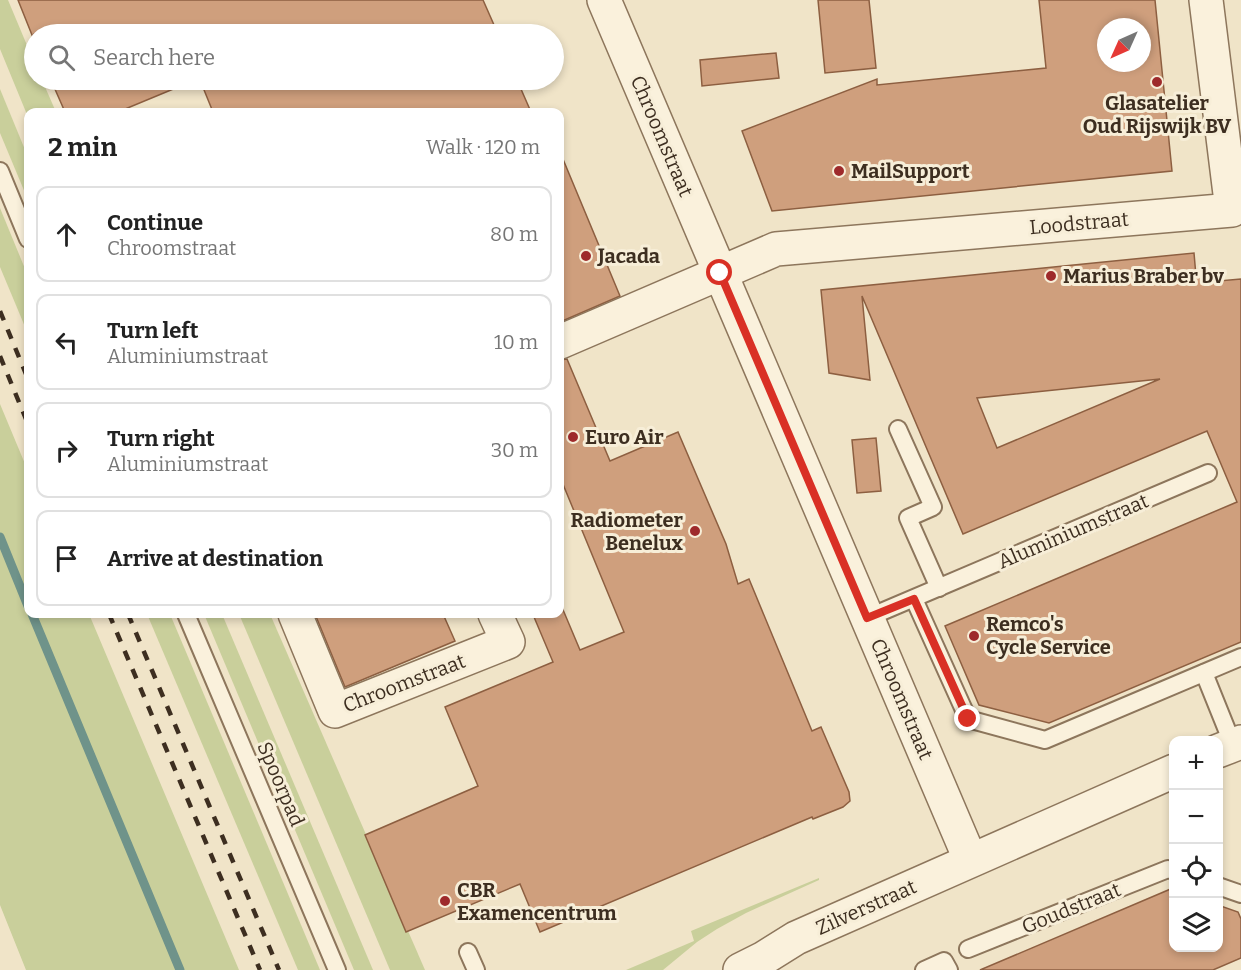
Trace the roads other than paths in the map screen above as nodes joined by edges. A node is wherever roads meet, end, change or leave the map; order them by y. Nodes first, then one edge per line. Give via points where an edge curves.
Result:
1 (604, 0) edge
2 (1206, 0) edge
3 (0, 171) edge
4 (1236, 210) edge
5 (24, 229) edge
6 (720, 273) junction
7 (564, 340) edge
8 (898, 429) dead end
9 (1208, 473) dead end
10 (939, 588) junction
11 (914, 599) junction
12 (188, 618) edge
13 (297, 618) edge
14 (497, 618) edge
15 (867, 618) junction
16 (1241, 657) edge
17 (1204, 673) junction
18 (1233, 750) edge
19 (1169, 773) edge
20 (970, 860) junction
21 (1169, 869) edge
22 (1223, 888) edge
23 (1241, 894) edge
24 (968, 949) dead end
25 (468, 952) dead end
26 (753, 966) edge
27 (337, 970) edge
28 (476, 970) edge
29 (924, 970) edge
30 (949, 970) edge

1 - 6 street, Chroomstraat
2 - 4 street, Loodstraat
3 - 5 lane
4 - 6 street, Loodstraat via 776,249
6 - 7 street
6 - 15 street, Chroomstraat
8 - 10 lane via 933,507 908,518
9 - 10 lane, Aluminiumstraat
10 - 11 lane, Aluminiumstraat
11 - 15 lane, Aluminiumstraat
11 - 17 lane via 968,719 1045,740
12 - 27 lane, Spoorpad
13 - 14 street, Chroomstraat via 335,711 508,642
15 - 20 street, Chroomstraat
16 - 17 lane
17 - 18 lane
19 - 20 street
20 - 26 street, Zilverstraat via 796,938
21 - 24 lane, Goudstraat
22 - 23 lane
25 - 28 lane
29 - 30 lane via 944,961

